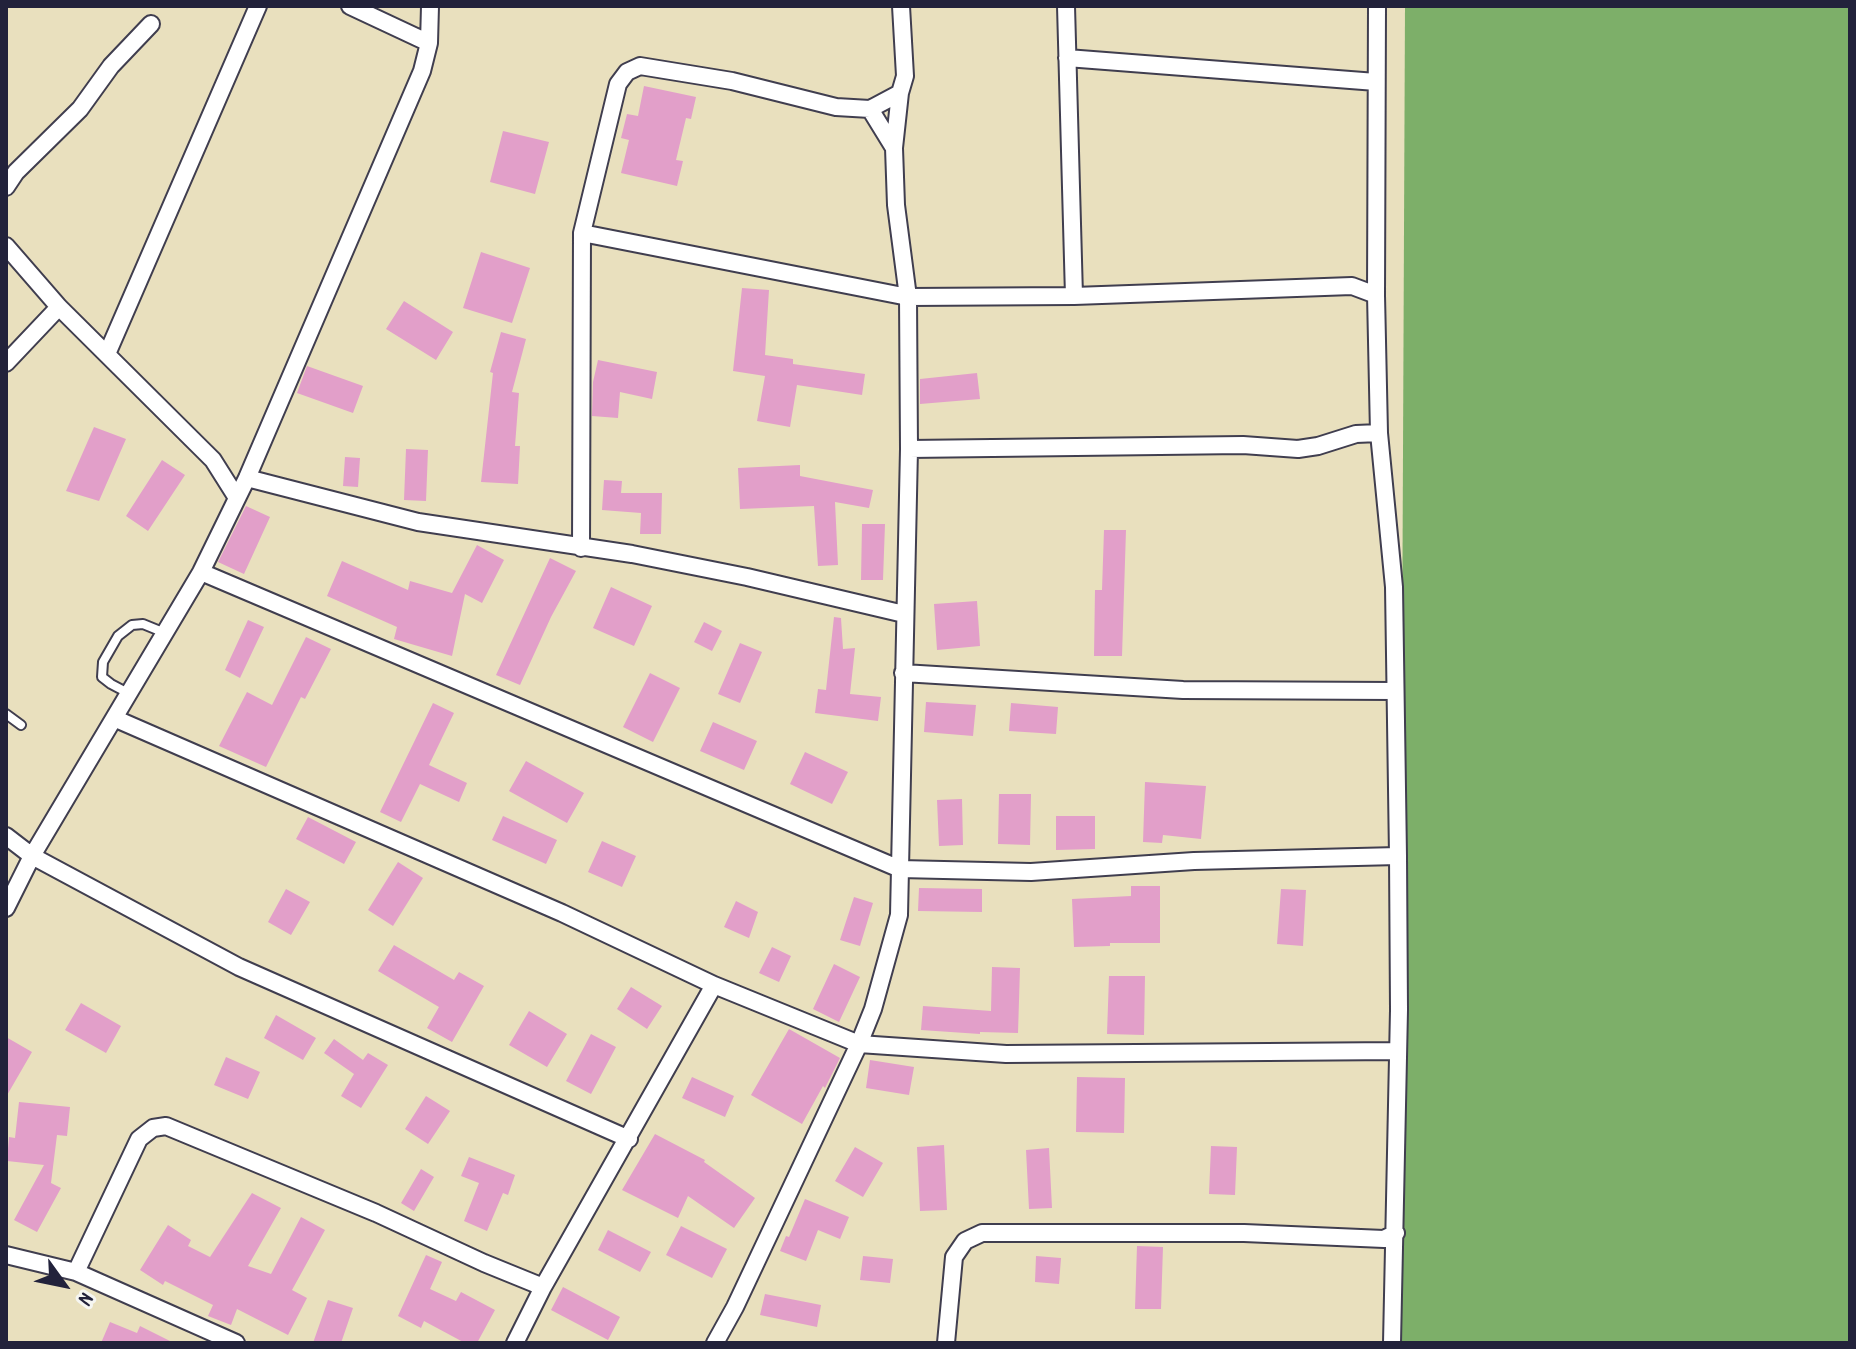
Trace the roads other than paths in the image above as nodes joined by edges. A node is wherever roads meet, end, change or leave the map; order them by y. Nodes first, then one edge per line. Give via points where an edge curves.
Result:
1 (258, 6) edge
2 (350, 6) edge
3 (430, 6) edge
4 (901, 6) edge
5 (1066, 6) edge
6 (1377, 6) edge
7 (362, 10) edge
8 (151, 24) dead end
9 (429, 43) junction
10 (1067, 58) junction
11 (1376, 82) junction
12 (900, 93) junction
13 (870, 109) junction
14 (894, 148) junction
15 (6, 187) edge
16 (582, 233) junction
17 (6, 246) edge
18 (1376, 295) junction
19 (1074, 296) junction
20 (908, 297) junction
21 (59, 307) junction
22 (107, 354) junction
23 (6, 363) edge
24 (1379, 433) junction
25 (909, 449) junction
26 (247, 478) junction
27 (237, 498) junction
28 (581, 548) junction
29 (201, 572) junction
30 (904, 614) junction
31 (166, 633) junction
32 (903, 673) junction
33 (1395, 691) junction
34 (130, 694) junction
35 (6, 714) edge
36 (116, 719) junction
37 (21, 725) dead end
38 (6, 836) edge
39 (32, 856) junction
40 (1398, 856) junction
41 (900, 869) junction
42 (6, 908) edge
43 (714, 985) junction
44 (859, 1044) junction
45 (1398, 1051) junction
46 (629, 1139) junction
47 (1396, 1233) junction
48 (6, 1255) edge
49 (76, 1272) junction
50 (543, 1287) junction
51 (236, 1343) edge
52 (515, 1343) edge
53 (715, 1343) edge
54 (946, 1343) edge
55 (1392, 1343) edge

1 - 22 street
2 - 7 street
3 - 9 street
4 - 12 street via 905,76
5 - 10 street
6 - 11 street
7 - 9 street
8 - 15 street
9 - 26 street via 422,71
10 - 11 street
10 - 19 street
11 - 18 street
12 - 13 street
12 - 14 street
13 - 14 street
13 - 16 street via 836,107 732,81 640,66 618,84
14 - 20 street
16 - 20 street
16 - 28 street
17 - 21 street
18 - 19 street via 1352,286
18 - 24 street
19 - 20 street
20 - 25 street
21 - 22 street
21 - 23 street
22 - 27 street via 213,460
24 - 25 street via 1298,449
24 - 33 street via 1394,587
25 - 30 street
26 - 27 street
26 - 28 street via 418,522
27 - 29 street
28 - 30 street via 747,577
29 - 31 street
29 - 41 street
30 - 32 street
31 - 34 street
31 - 34 lane via 143,624 118,636 103,662 102,677
32 - 33 street via 1183,690
32 - 41 street
33 - 40 street
34 - 36 street
35 - 37 lane
36 - 39 street
36 - 43 street via 562,913
38 - 39 street
39 - 42 street
39 - 46 street via 239,967
40 - 41 street via 1031,872
40 - 45 street
41 - 44 street via 899,915
43 - 44 street
43 - 46 street
44 - 45 street via 1006,1054
44 - 53 street
45 - 47 street
46 - 50 street
47 - 54 street via 1384,1239 982,1233 965,1241 954,1257
47 - 55 street
48 - 49 street
49 - 50 street via 139,1139 166,1126
49 - 51 street
50 - 52 street

